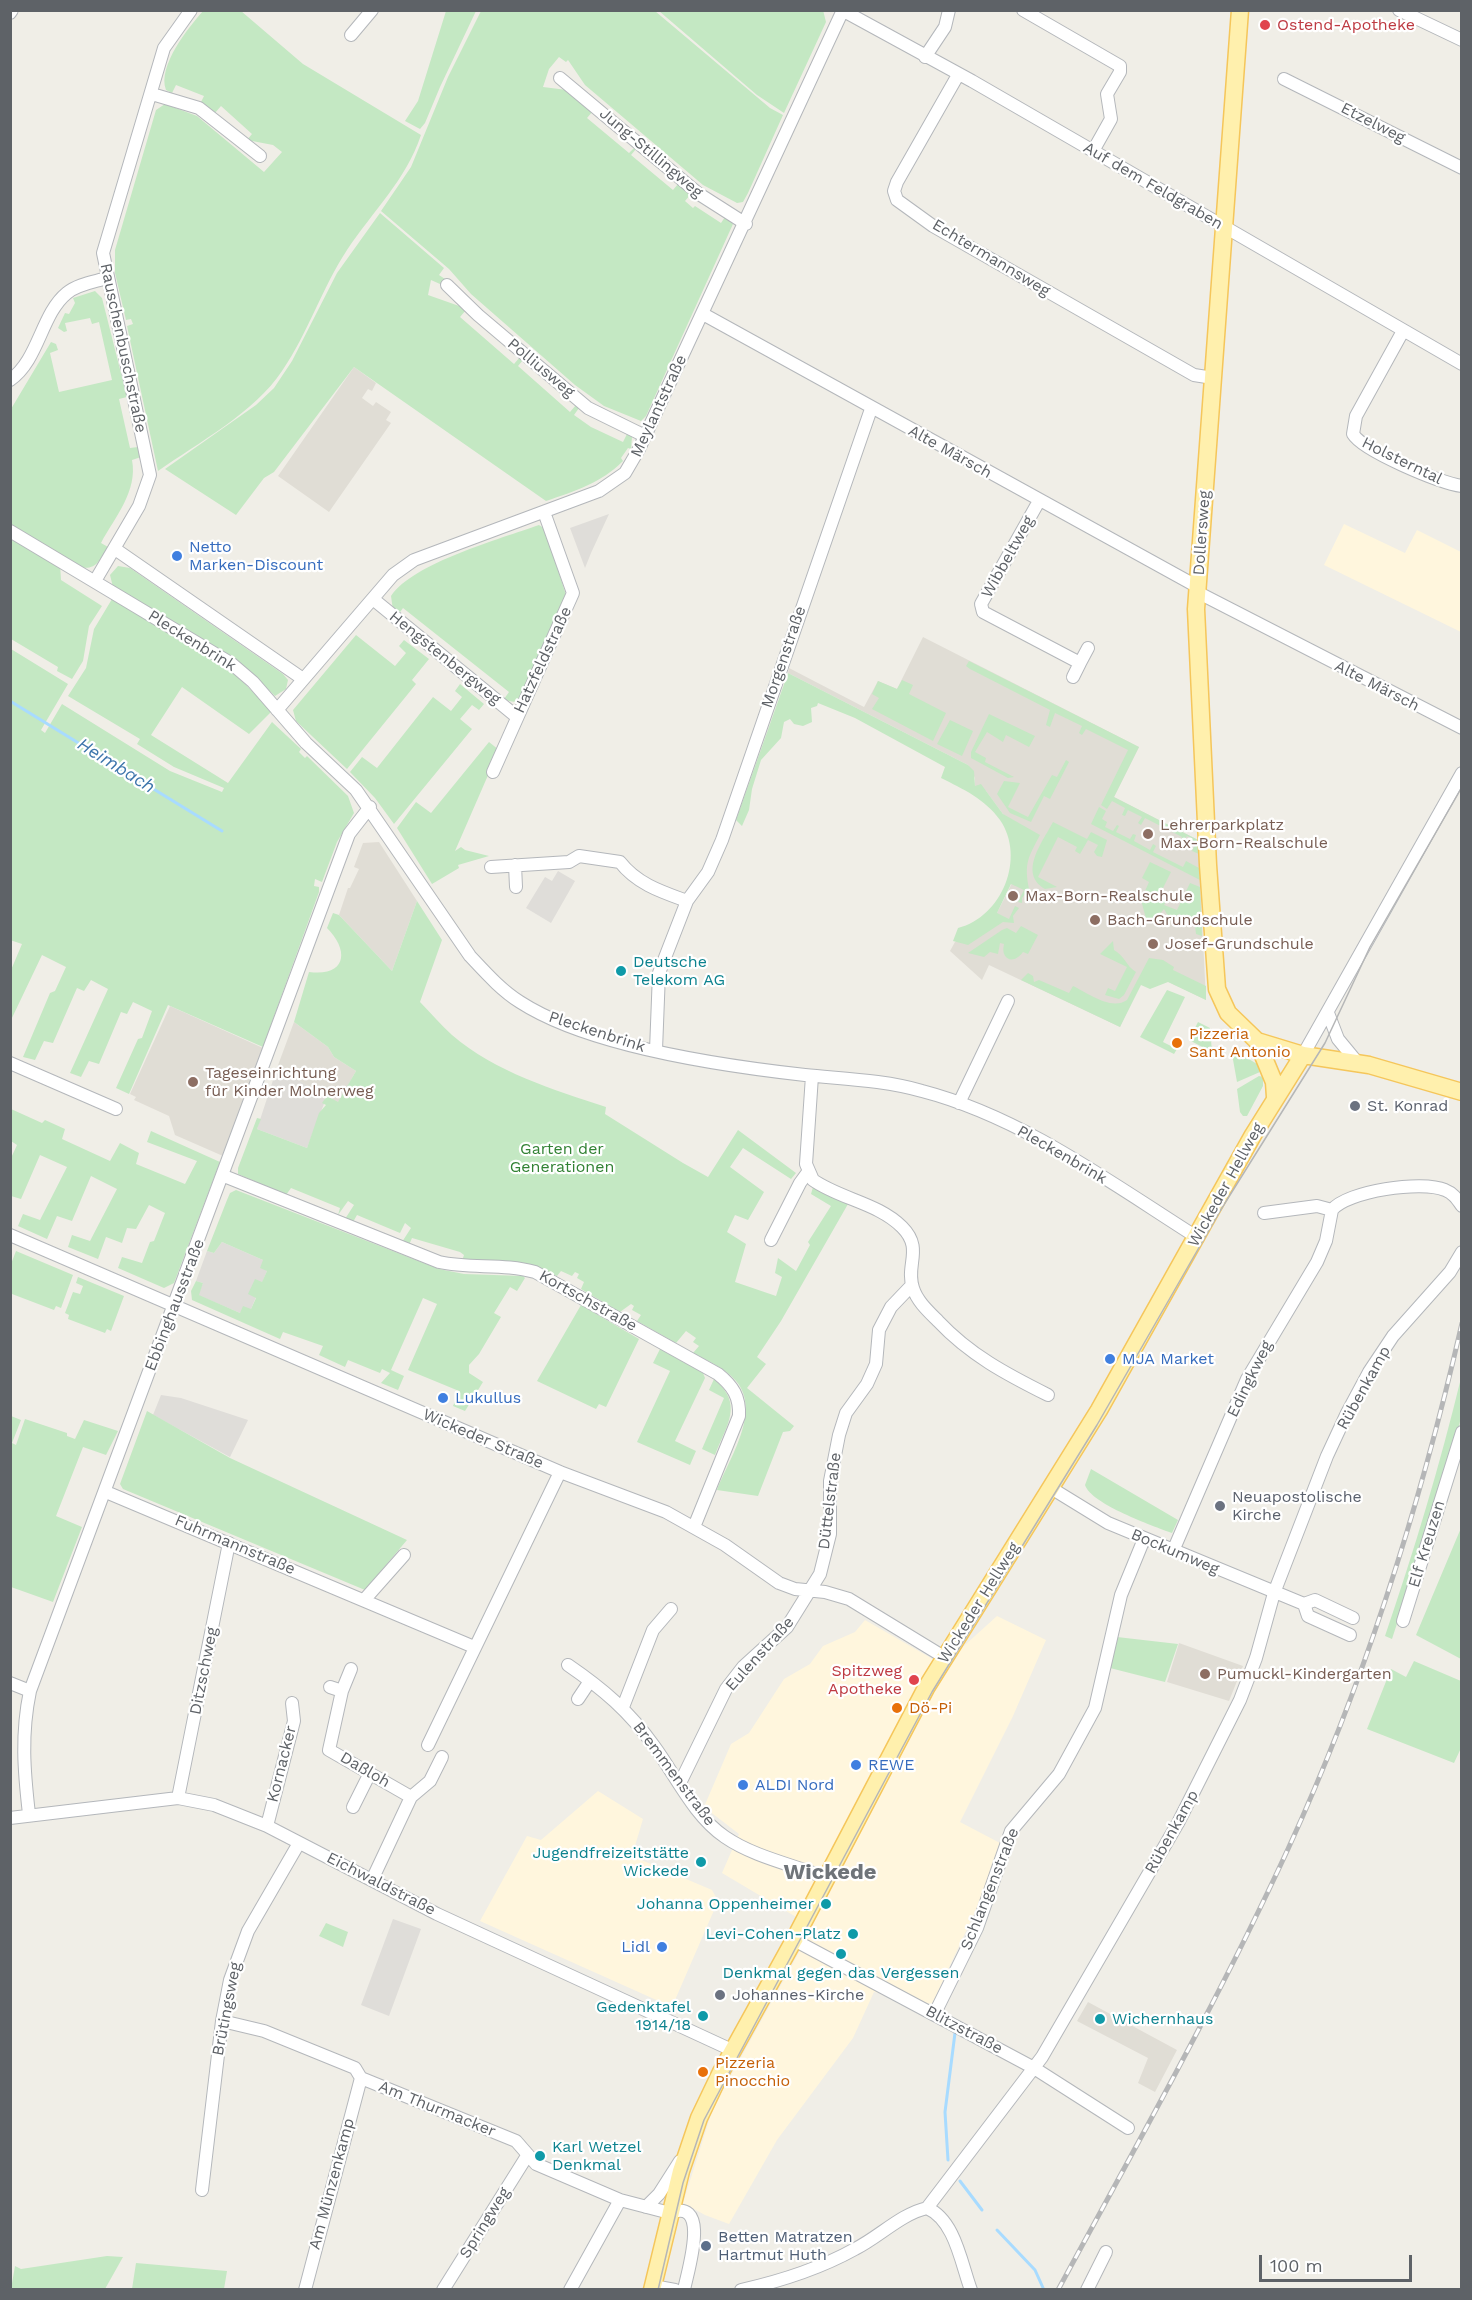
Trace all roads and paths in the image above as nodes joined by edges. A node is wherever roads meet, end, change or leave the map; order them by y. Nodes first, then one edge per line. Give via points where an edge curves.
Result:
1 (191, 10) edge
2 (372, 10) edge
3 (950, 10) edge
4 (1023, 10) edge
5 (1240, 10) edge
6 (1399, 10) edge
7 (842, 11) edge
8 (351, 35) dead end
9 (1461, 40) edge
10 (925, 57) junction
11 (958, 75) junction
12 (560, 78) dead end
13 (1284, 79) dead end
14 (152, 94) junction
15 (1093, 152) junction
16 (260, 156) dead end
17 (1461, 168) edge
18 (746, 224) junction
19 (1223, 227) junction
20 (107, 278) junction
21 (447, 285) dead end
22 (703, 315) junction
23 (1403, 331) junction
24 (1461, 364) edge
25 (1213, 378) junction
26 (10, 380) edge
27 (871, 409) junction
28 (645, 436) junction
29 (1461, 486) edge
30 (1039, 501) junction
31 (544, 512) junction
32 (10, 531) edge
33 (115, 549) junction
34 (95, 581) junction
35 (1198, 590) junction
36 (373, 599) junction
37 (1088, 648) dead end
38 (1080, 663) junction
39 (1073, 677) dead end
40 (303, 678) junction
41 (277, 710) junction
42 (517, 717) junction
43 (1461, 728) edge
44 (493, 772) dead end
45 (1461, 773) edge
46 (370, 807) junction
47 (515, 865) junction
48 (491, 867) dead end
49 (516, 887) dead end
50 (687, 901) junction
51 (1008, 1001) dead end
52 (1328, 1014) junction
53 (1257, 1041) junction
54 (656, 1050) junction
55 (1303, 1055) junction
56 (1357, 1062) junction
57 (10, 1063) edge
58 (812, 1076) junction
59 (1461, 1092) edge
60 (1275, 1097) junction
61 (959, 1102) junction
62 (116, 1108) dead end
63 (808, 1172) junction
64 (224, 1176) junction
65 (1461, 1206) edge
66 (1332, 1210) junction
67 (1264, 1214) dead end
68 (10, 1235) edge
69 (1198, 1238) junction
70 (771, 1240) dead end
71 (1461, 1252) edge
72 (912, 1286) junction
73 (174, 1305) junction
74 (1048, 1395) dead end
75 (1461, 1432) edge
76 (560, 1472) junction
77 (1051, 1488) junction
78 (106, 1492) junction
79 (694, 1527) junction
80 (1144, 1539) junction
81 (229, 1543) junction
82 (1173, 1551) junction
83 (404, 1555) dead end
84 (811, 1591) junction
85 (1274, 1593) junction
86 (365, 1599) junction
87 (1304, 1605) junction
88 (671, 1610) dead end
89 (1353, 1618) dead end
90 (1403, 1621) dead end
91 (1350, 1635) dead end
92 (474, 1647) junction
93 (944, 1657) junction
94 (568, 1665) dead end
95 (351, 1670) dead end
96 (590, 1681) junction
97 (10, 1683) edge
98 (330, 1687) dead end
99 (30, 1691) junction
100 (342, 1691) junction
101 (578, 1700) dead end
102 (292, 1703) dead end
103 (623, 1707) junction
104 (428, 1745) dead end
105 (442, 1757) dead end
106 (370, 1773) junction
107 (680, 1783) junction
108 (411, 1797) junction
109 (178, 1798) junction
110 (353, 1807) dead end
111 (29, 1814) junction
112 (10, 1818) edge
113 (267, 1826) junction
114 (299, 1842) junction
115 (827, 1878) junction
116 (372, 1880) junction
117 (794, 1940) junction
118 (934, 2013) junction
119 (222, 2021) junction
120 (734, 2051) junction
121 (1034, 2068) junction
122 (361, 2078) junction
123 (1128, 2128) dead end
124 (690, 2144) junction
125 (524, 2152) junction
126 (202, 2190) dead end
127 (620, 2200) junction
128 (646, 2207) junction
129 (927, 2208) junction
130 (677, 2213) junction
131 (1106, 2252) dead end
132 (653, 2288) edge
133 (305, 2289) edge
134 (443, 2289) edge
135 (570, 2289) edge
136 (675, 2289) edge
137 (684, 2289) edge
138 (741, 2289) edge
139 (971, 2289) edge
140 (1087, 2289) edge

1 - 14 street, Rauschenbuschstraße via 164,48
2 - 8 street
3 - 10 street via 945,27
4 - 15 street via 1120,66 1107,94 1111,119
5 - 19 main road, Dollersweg
6 - 9 street
7 - 10 street, Auf dem Feldgraben
7 - 18 street, Meylantstraße
10 - 11 street, Auf dem Feldgraben
11 - 15 street, Auf dem Feldgraben
11 - 25 street, Echtermannsweg via 897,181 897,200 933,226 1194,375
12 - 18 street, Jung-Stillingweg via 699,194
13 - 17 street, Etzelweg
14 - 16 street via 199,108
14 - 20 street, Rauschenbuschstraße via 108,231 104,253
15 - 19 street, Auf dem Feldgraben
18 - 22 street, Meylantstraße
19 - 23 street, Auf dem Feldgraben
19 - 25 main road, Dollersweg
20 - 26 street via 74,288 62,298 24,367
20 - 33 street, Rauschenbuschstraße via 150,473 140,504
21 - 28 street, Polliusweg via 588,408
22 - 27 street, Alte Märsch
22 - 28 street, Meylantstraße
23 - 24 street, Auf dem Feldgraben
23 - 29 street, Holsterntal via 1356,416 1353,434 1364,446 1445,483
25 - 35 main road, Dollersweg
27 - 30 street, Alte Märsch
27 - 50 street, Morgenstraße via 722,840 708,872
28 - 31 street, Meylantstraße via 633,462 615,483
30 - 35 street, Alte Märsch
30 - 38 street, Wibbeltweg via 981,604 983,612
31 - 36 street, Meylantstraße via 414,560 393,575
31 - 42 street, Hatzfeldstraße via 573,593
32 - 34 street, Pleckenbrink
33 - 34 street, Rauschenbuschstraße
33 - 40 street
34 - 41 street, Pleckenbrink via 232,664
35 - 43 street, Alte Märsch
35 - 53 main road, Dollersweg via 1215,974 1228,1013
36 - 40 street, Meylantstraße
36 - 42 street, Hengstenbergweg
37 - 38 street
38 - 39 street
40 - 41 street, Meylantstraße
41 - 46 street, Pleckenbrink
42 - 44 street, Hatzfeldstraße
45 - 52 street, Wickeder Hellweg
46 - 54 street, Pleckenbrink via 457,940 507,993 574,1028
46 - 64 street, Ebbinghausstraße via 350,834
47 - 48 street
47 - 49 street
47 - 50 street via 568,862 579,856 602,858 620,862 628,873 655,890
50 - 54 street, Morgenstraße via 659,974
51 - 61 street
52 - 55 street, Wickeder Hellweg
52 - 56 street via 1341,1045
53 - 55 main road, Dollersweg
53 - 60 main road, Dollersweg via 1274,1082
54 - 58 street, Pleckenbrink
55 - 56 main road, Dollersweg
55 - 60 main road, Wickeder Hellweg
56 - 59 main road, Dollersweg
57 - 62 street
58 - 61 street, Pleckenbrink via 899,1086
58 - 63 street
60 - 69 main road, Wickeder Hellweg
61 - 69 street, Pleckenbrink via 1080,1165
63 - 70 street
63 - 72 street via 819,1185 887,1216 903,1229 914,1250
64 - 73 street, Ebbinghausstraße
64 - 79 street, Kortschstraße via 439,1262 535,1272 718,1374 733,1388 739,1416
65 - 66 street via 1446,1190 1424,1186 1341,1201
66 - 67 street via 1317,1206
66 - 82 street, Edingkweg via 1317,1262 1247,1379
68 - 73 street, Wickeder Straße
69 - 77 main road, Wickeder Hellweg
71 - 85 street, Rübenkamp via 1450,1272 1403,1323 1369,1372 1327,1456
72 - 74 street via 924,1306 971,1352 996,1370
72 - 84 street, Düttelstraße via 891,1307 879,1330 876,1364 846,1413 830,1481 830,1534 820,1574
73 - 76 street, Wickeder Straße
73 - 78 street, Ebbinghausstraße
75 - 90 street, Elf Kreuzen
76 - 79 street, Wickeder Straße via 652,1506
76 - 92 street
77 - 80 street, Bockumweg via 1107,1523
77 - 93 main road, Wickeder Hellweg
78 - 81 street, Fuhrmannstraße
78 - 99 street, Ebbinghausstraße
79 - 84 street, Wickeder Straße via 779,1583
80 - 82 street, Bockumweg
80 - 118 street, Schlangenstraße via 1121,1595 1095,1708 1059,1774 1011,1831 977,1928
81 - 86 street, Fuhrmannstraße
81 - 109 street, Ditzschweg
82 - 85 street, Bockumweg
83 - 86 street
84 - 93 street, Wickeder Straße via 849,1599
84 - 107 street, Eulenstraße via 787,1627 743,1667 726,1689
85 - 87 street, Bockumweg
85 - 121 street, Rübenkamp via 1256,1658 1220,1744 1130,1907
86 - 92 street, Fuhrmannstraße
87 - 89 street, Bockumweg via 1315,1600
87 - 91 street, Bockumweg via 1308,1616
88 - 103 street, Bremmenstraße via 653,1630
92 - 104 street
93 - 115 main road, Wickeder Hellweg
94 - 96 street, Bremmenstraße
95 - 100 street, Daßloh
96 - 101 street
96 - 103 street, Bremmenstraße
97 - 99 street
98 - 100 street
99 - 111 street, Ebbinghausstraße via 23,1757
100 - 106 street, Daßloh via 329,1750
102 - 113 street, Kornacker via 294,1721
103 - 107 street, Bremmenstraße
105 - 108 street via 429,1781
106 - 108 street, Daßloh
106 - 110 street
107 - 115 street, Bremmenstraße via 706,1820 724,1836
108 - 116 street
109 - 111 street, Eichwaldstraße via 40,1816
109 - 113 street, Eichwaldstraße via 214,1805
111 - 112 street, Eichwaldstraße
113 - 114 street, Eichwaldstraße
114 - 116 street, Eichwaldstraße
114 - 119 street, Brütingsweg via 238,1953
115 - 117 main road, Wickeder Hellweg
116 - 120 street, Eichwaldstraße
117 - 118 street, Blitzstraße
117 - 120 main road, Wickeder Hellweg
118 - 121 street, Blitzstraße
119 - 122 street, Am Thurmacker via 264,2031 355,2068
119 - 126 street, Brütingsweg
120 - 124 main road, Wickeder Hellweg via 710,2093
121 - 123 street, Blitzstraße
121 - 129 street, Rübenkamp
122 - 125 street, Am Thurmacker via 516,2141
122 - 133 street, Am Münzenkamp
124 - 128 street via 659,2194
124 - 130 main road, Wickeder Hellweg
125 - 127 street, Am Thurmacker via 536,2164
125 - 134 street, Springweg
127 - 128 street, Am Thurmacker
127 - 135 street
128 - 130 street, Am Thurmacker
129 - 138 street, Rübenkamp via 915,2211 862,2246 811,2270
129 - 139 street via 937,2212 946,2223
130 - 132 main road, Wickeder Hellweg
130 - 137 street via 692,2218 696,2228
131 - 140 street
132 - 136 street

